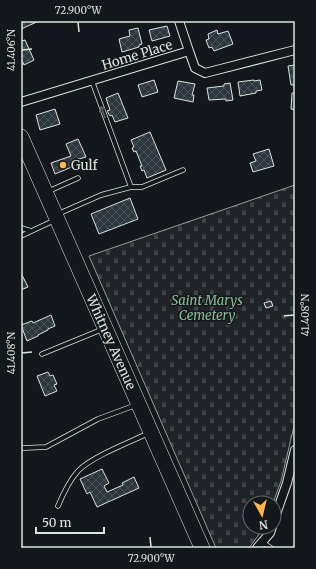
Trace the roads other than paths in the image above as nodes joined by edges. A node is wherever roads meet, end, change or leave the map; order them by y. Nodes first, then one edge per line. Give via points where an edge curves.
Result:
1 (179, 21) edge
2 (295, 50) edge
3 (189, 51) junction
4 (92, 81) junction
5 (21, 102) edge
6 (21, 137) edge
7 (183, 170) dead end
8 (78, 178) dead end
9 (131, 187) junction
10 (46, 193) junction
11 (56, 217) junction
12 (22, 228) edge
13 (32, 231) junction
14 (21, 236) edge
15 (105, 328) junction
16 (42, 354) dead end
17 (139, 405) junction
18 (151, 432) junction
19 (21, 447) edge
20 (295, 450) edge
21 (282, 497) edge
22 (58, 506) dead end
23 (268, 535) edge
24 (260, 545) edge
25 (202, 548) edge
26 (271, 548) edge

1 - 3 street
2 - 3 street, Home Place via 205,73 195,68
3 - 4 street, Home Place
4 - 5 street, Home Place
9 -> 4 lane
6 - 10 highway, Whitney Avenue
7 - 9 lane via 142,187
8 - 10 lane
9 - 11 lane via 101,195
10 - 11 highway, Whitney Avenue
11 - 13 lane
11 - 15 highway, Whitney Avenue
12 - 13 lane
13 - 14 lane
15 - 16 lane
15 - 17 highway, Whitney Avenue
17 - 18 highway, Whitney Avenue
17 - 19 lane via 98,419 46,447
18 - 22 lane via 113,450 78,471
18 - 25 highway, Whitney Avenue
20 - 21 street
23 - 24 street
24 - 26 lane

